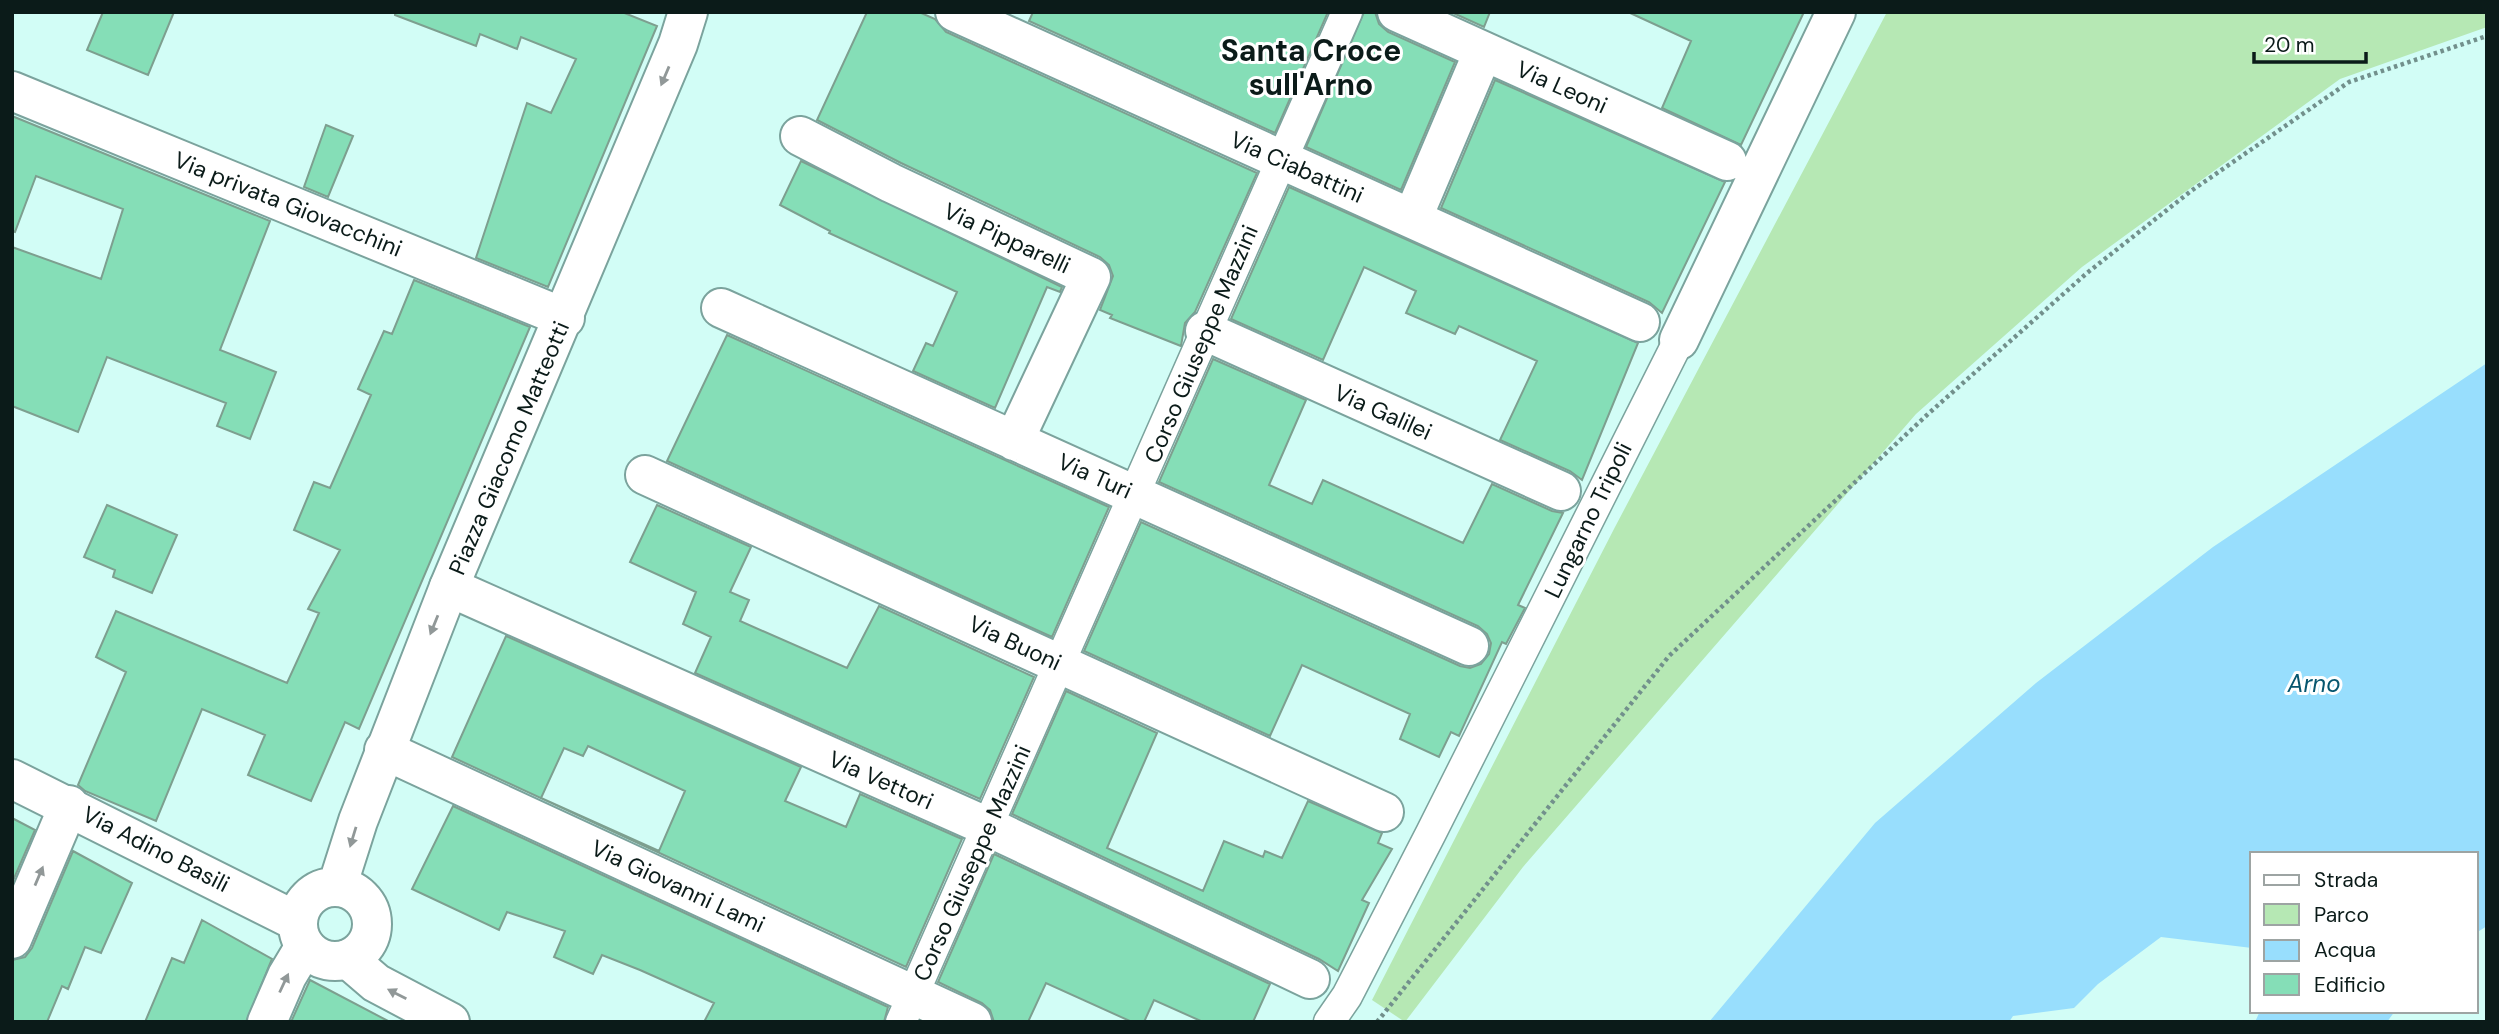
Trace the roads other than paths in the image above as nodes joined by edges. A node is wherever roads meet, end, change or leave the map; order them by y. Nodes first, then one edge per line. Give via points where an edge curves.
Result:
1 (688, 12) edge
2 (955, 12) edge
3 (1347, 12) edge
4 (1397, 12) edge
5 (1836, 12) edge
6 (1014, 24) edge
7 (1483, 52) junction
8 (12, 91) edge
9 (800, 136) dead end
10 (1727, 160) dead end
11 (1281, 161) junction
12 (1413, 217) junction
13 (721, 308) dead end
14 (565, 317) junction
15 (1640, 322) dead end
16 (1205, 331) junction
17 (1679, 340) joint
18 (1014, 441) junction
19 (645, 475) dead end
20 (1561, 491) dead end
21 (1136, 494) junction
22 (449, 587) junction
23 (1469, 646) dead end
24 (1061, 664) junction
25 (384, 750) junction
26 (12, 779) edge
27 (69, 805) junction
28 (1384, 812) dead end
29 (986, 827) junction
30 (337, 887) junction
31 (302, 934) junction
32 (12, 939) edge
33 (348, 959) junction
34 (1310, 979) dead end
35 (908, 1009) edge
36 (267, 1022) edge
37 (450, 1022) edge
38 (972, 1022) edge
39 (1329, 1022) edge

1 -> 14 street, Piazza Giacomo Matteotti
2 - 6 street, Via Ciabattini
3 - 11 street, Corso Giuseppe Mazzini
4 - 7 street, Via Leoni
5 - 17 street, Lungarno Tripoli
6 - 11 street, Via Ciabattini
7 - 10 street, Via Leoni
7 - 12 street
8 - 14 street, Via privata Giovacchini
9 - 18 street, Via Pipparelli via 1091,277
11 - 12 street, Via Ciabattini
11 - 16 street, Corso Giuseppe Mazzini
12 - 15 street, Via Ciabattini
13 - 18 street, Via Turi
14 - 22 street, Piazza Giacomo Matteotti
16 - 20 street, Via Galilei
16 - 21 street, Corso Giuseppe Mazzini
17 - 39 street, Lungarno Tripoli via 1419,857
18 - 21 street, Via Turi
19 - 24 street, Via Buoni
21 - 23 street, Via Turi
21 - 24 street, Corso Giuseppe Mazzini
22 -> 25 street, Piazza Giacomo Matteotti
22 - 29 street, Via Vettori
24 - 28 street, Via Buoni
24 - 29 street, Corso Giuseppe Mazzini
25 -> 30 street, Piazza Giacomo Matteotti
25 - 35 street, Via Giovanni Lami
26 - 27 street, Via Adino Basili
27 - 31 street, Via Adino Basili
32 -> 27 street
29 - 34 street, Via Vettori
29 - 35 street, Corso Giuseppe Mazzini
30 - 31 street via 313,895 304,905
30 - 33 street via 356,894 371,913 368,943
31 - 33 street via 317,957
36 -> 31 street
37 -> 33 street via 376,983
35 - 38 street, Via Giovanni Lami

